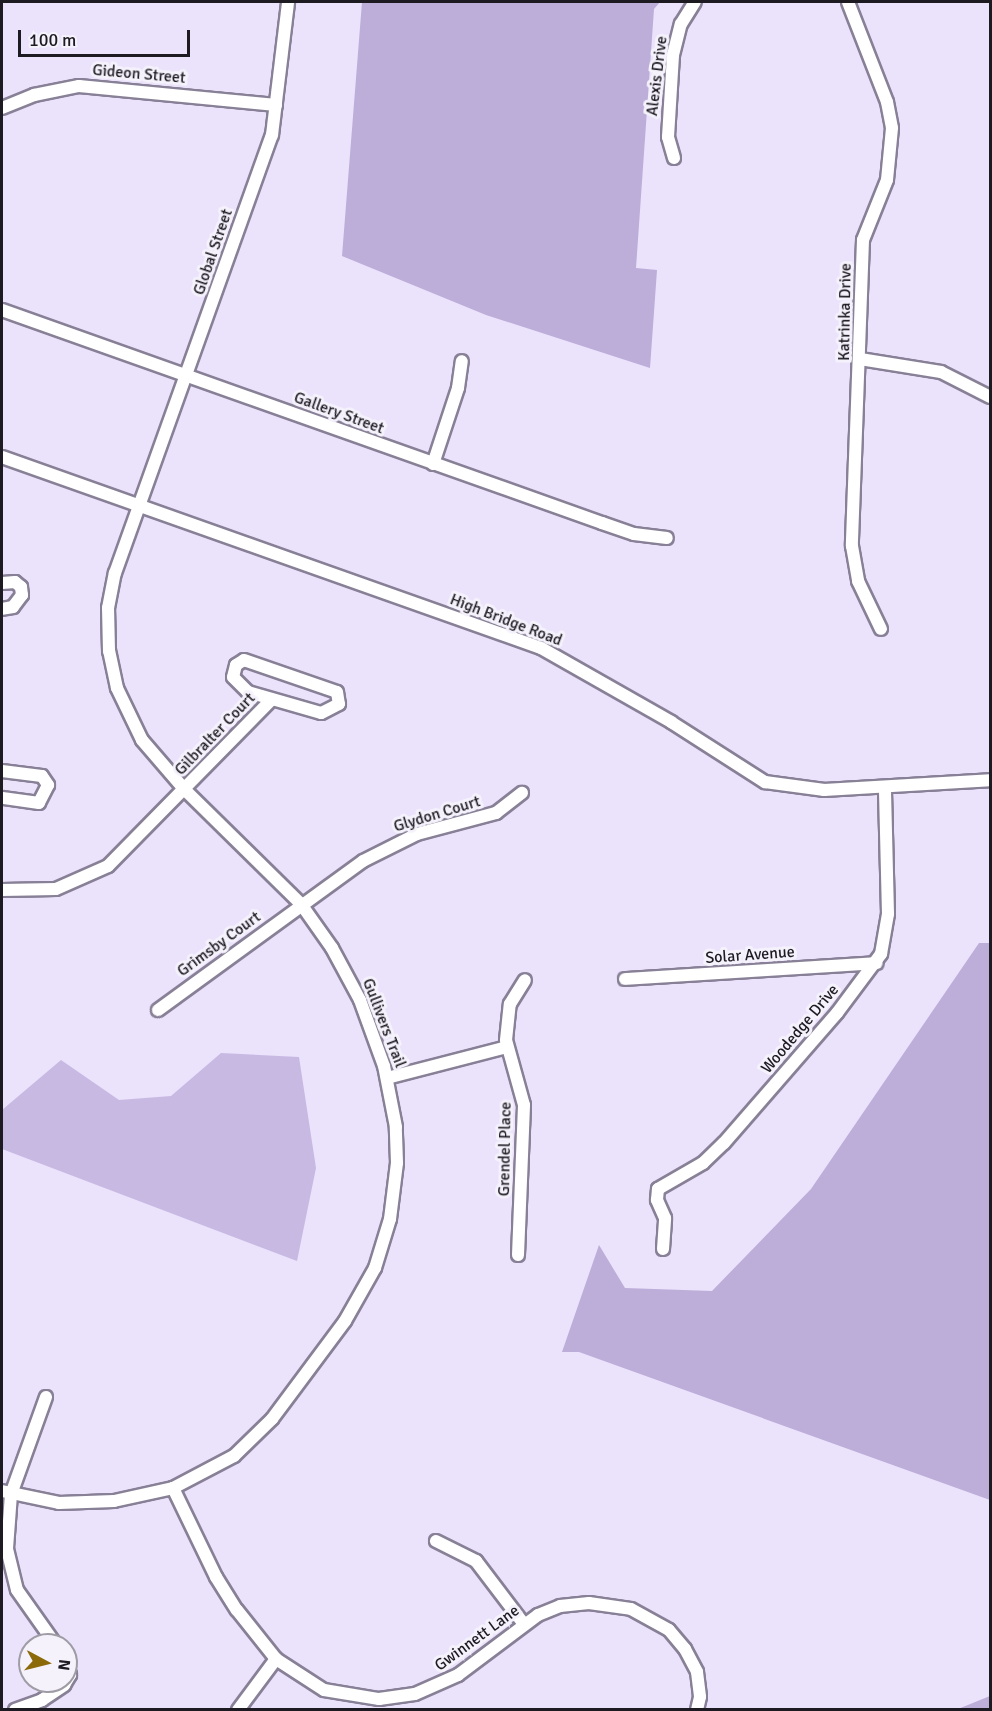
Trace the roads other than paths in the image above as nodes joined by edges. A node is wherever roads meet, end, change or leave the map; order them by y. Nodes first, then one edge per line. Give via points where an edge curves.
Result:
1 (288, 2) edge
2 (695, 2) edge
3 (848, 2) edge
4 (276, 105) junction
5 (2, 108) edge
6 (674, 158) dead end
7 (2, 310) edge
8 (860, 359) junction
9 (462, 361) dead end
10 (186, 376) junction
11 (990, 397) edge
12 (2, 457) edge
13 (433, 464) junction
14 (137, 505) junction
15 (667, 538) dead end
16 (2, 583) edge
17 (2, 609) edge
18 (881, 629) dead end
19 (270, 701) junction
20 (2, 771) edge
21 (990, 780) edge
22 (885, 787) junction
23 (184, 790) junction
24 (522, 793) dead end
25 (2, 798) edge
26 (2, 890) edge
27 (301, 904) junction
28 (876, 963) junction
29 (625, 979) dead end
30 (525, 980) dead end
31 (158, 1010) dead end
32 (507, 1047) junction
33 (387, 1078) junction
34 (663, 1249) dead end
35 (518, 1255) dead end
36 (46, 1397) dead end
37 (173, 1488) junction
38 (6, 1492) edge
39 (436, 1541) dead end
40 (523, 1623) junction
41 (47, 1633) edge
42 (276, 1659) junction
43 (52, 1693) edge
44 (15, 1710) edge
45 (238, 1710) edge
46 (697, 1710) edge

1 - 4 street, Global Street
2 - 6 street, Alexis Drive via 681,24 673,55 668,136
3 - 8 street, Katrinka Drive via 883,92 892,128 887,180 863,240
4 - 5 street, Gideon Street via 79,86 34,95
4 - 10 street, Global Street via 269,148
7 - 10 street, Gallery Street
8 - 11 street via 941,372
8 - 18 street, Katrinka Drive via 853,558 862,592
9 - 13 street via 458,388
10 - 13 street, Gallery Street
10 - 14 street, Global Street
12 - 14 street, High Bridge Road
13 - 15 street, Gallery Street via 633,534
14 - 22 street, High Bridge Road via 541,648 671,722 765,782 824,790
14 - 23 street, Gullivers Trail via 108,608 111,667 134,727
16 - 17 street via 15,582 22,595 13,607
19 - 19 street via 239,687 233,677 236,665 244,660 337,693 339,697 334,710 321,713
19 - 23 street, Gilbralter Court
20 - 25 street via 42,776 48,785 39,803
21 - 22 street, High Bridge Road
22 - 28 street, Woodedge Drive via 888,929
23 - 26 street, Gilbralter Court via 122,853 94,874 56,889
23 - 27 street, Gullivers Trail
24 - 27 street, Glydon Court via 496,813 425,832 384,849
27 - 31 street, Grimsby Court
27 - 33 street, Gullivers Trail via 332,948 360,1000
28 - 29 street, Solar Avenue
28 - 34 street, Woodedge Drive via 724,1143 703,1163 658,1189 657,1200 665,1218
30 - 32 street, Grendel Place via 510,1004
32 - 33 street
32 - 35 street, Grendel Place via 521,1083 524,1105
33 - 37 street, Gullivers Trail via 396,1136 393,1202 380,1256 359,1299 262,1430 213,1469
36 - 38 street
37 - 38 street, Gullivers Trail via 131,1498 78,1503 40,1501
37 - 42 street, Gwinnett Lane via 216,1577
38 - 41 street via 11,1572 22,1599
39 - 40 street via 476,1561
40 - 42 street, Gwinnett Lane via 444,1684 390,1699 357,1698 324,1690
40 - 46 street, Gwinnett Lane via 551,1609 578,1603 619,1606 647,1616 669,1630 692,1659 700,1683
42 - 45 street
43 - 44 street

